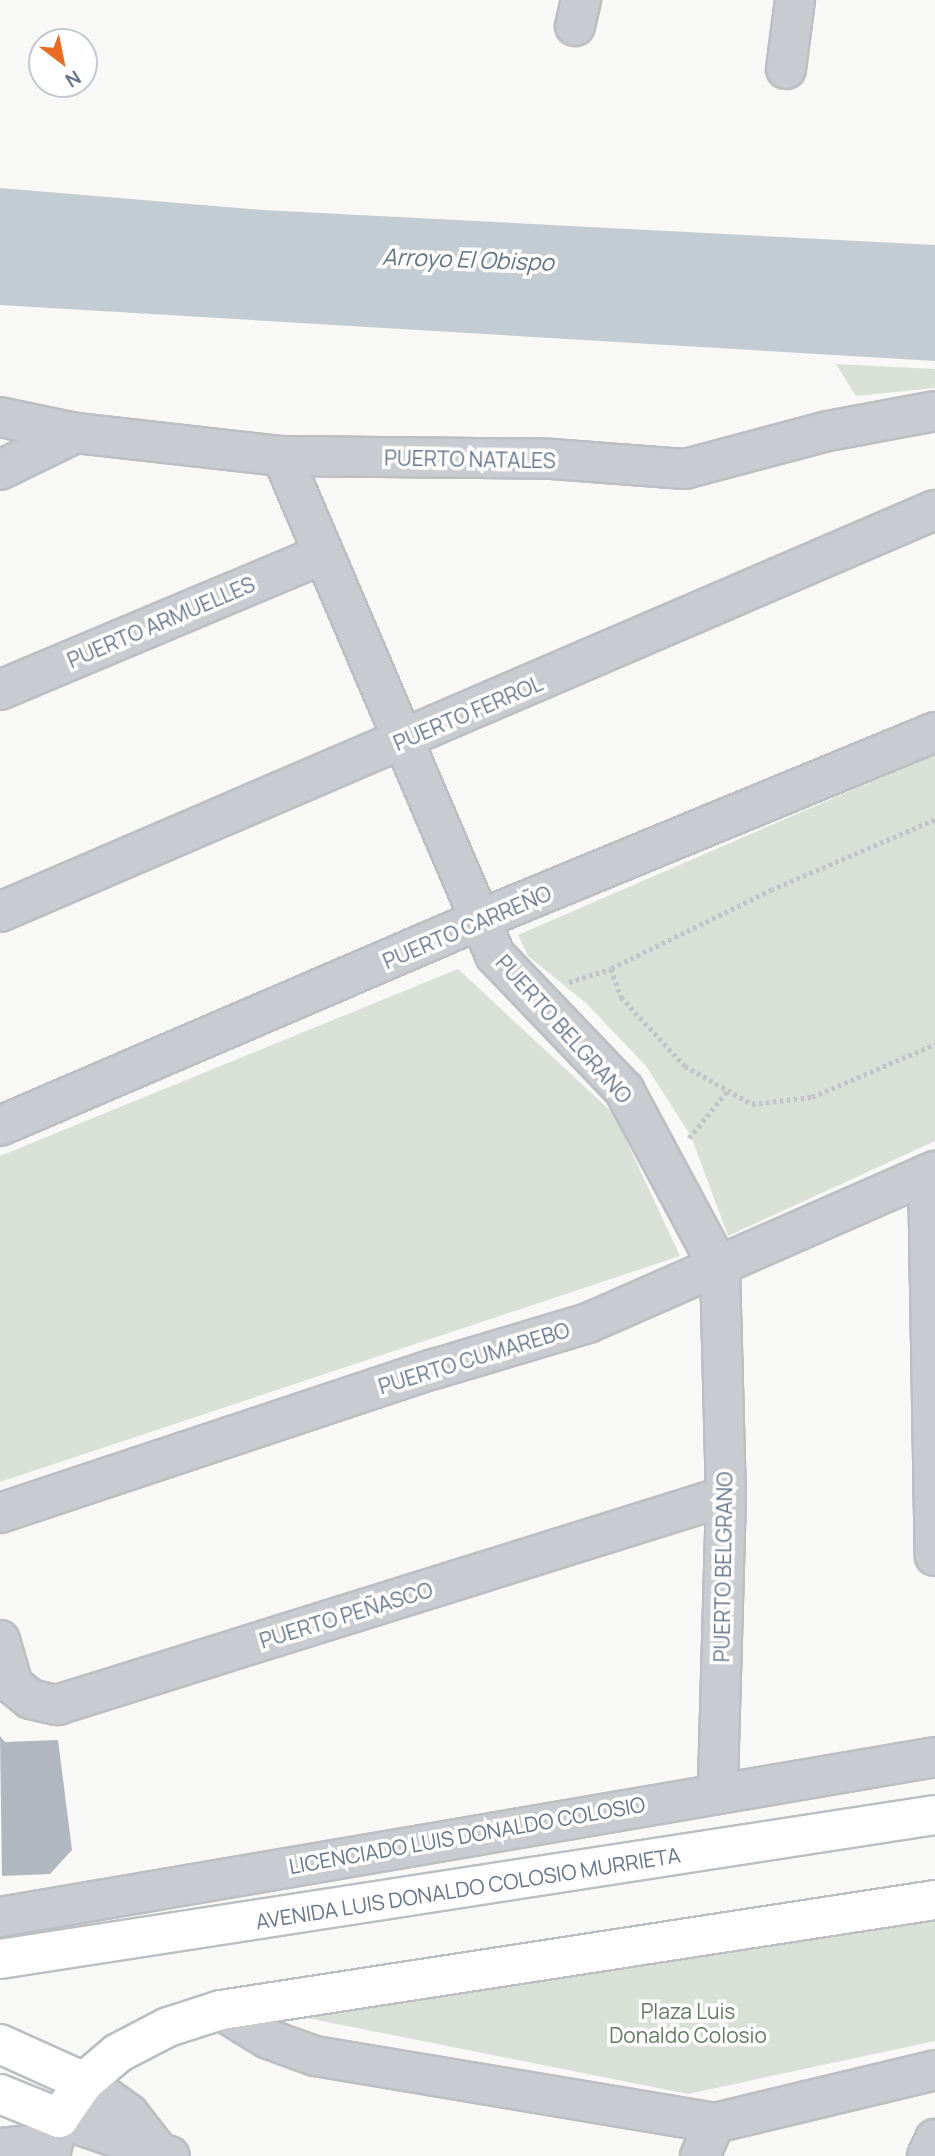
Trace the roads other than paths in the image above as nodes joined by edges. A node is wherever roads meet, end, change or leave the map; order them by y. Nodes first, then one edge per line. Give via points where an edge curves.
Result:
1 (795, 0) edge
2 (786, 69) dead end
3 (935, 411) edge
4 (0, 417) edge
5 (76, 433) junction
6 (282, 456) junction
7 (0, 470) edge
8 (935, 510) edge
9 (321, 555) junction
10 (0, 690) edge
11 (935, 732) edge
12 (406, 740) junction
13 (0, 912) edge
14 (479, 920) junction
15 (0, 1126) edge
16 (932, 1172) edge
17 (720, 1269) junction
18 (726, 1496) junction
19 (0, 1513) edge
20 (935, 1556) edge
21 (0, 1640) edge
22 (935, 1757) edge
23 (718, 1791) junction
24 (935, 1815) edge
25 (935, 1900) edge
26 (0, 1917) edge
27 (0, 1959) edge
28 (221, 2010) junction
29 (0, 2044) edge
30 (935, 2070) edge
31 (84, 2082) junction
32 (0, 2094) edge
33 (935, 2138) edge
34 (53, 2139) edge
35 (708, 2140) edge
36 (0, 2148) edge
37 (163, 2153) edge
38 (927, 2156) edge

1 - 2 street
3 - 6 street, PUERTO NATALES via 828,431 685,469 552,459
4 - 5 street, PUERTO NATALES
5 - 6 street, PUERTO NATALES
5 - 7 street
6 - 9 street, PUERTO BELGRANO
8 - 12 street, PUERTO FERROL
9 - 10 street, PUERTO ARMUELLES
9 - 12 street, PUERTO BELGRANO
11 - 14 street, PUERTO CARREÑO
12 - 13 street, PUERTO FERROL
12 - 14 street, PUERTO BELGRANO
14 - 15 street, PUERTO CARREÑO
14 - 17 street, PUERTO BELGRANO via 495,955 527,994 624,1090
16 - 17 street, PUERTO CUMAREBO
16 - 20 street
17 - 18 street, PUERTO BELGRANO
17 - 19 street, PUERTO CUMAREBO via 588,1323 434,1369
18 - 21 street, PUERTO PEÑASCO via 57,1705 30,1699 13,1685
18 - 23 street, PUERTO BELGRANO
22 - 23 street, LICENCIADO LUIS DONALDO COLOSIO
23 - 26 street, LICENCIADO LUIS DONALDO COLOSIO
24 - 27 main road, AVENIDA LUIS DONALDO COLOSIO MURRIETA
25 - 28 main road
28 - 31 main road via 168,2027
28 - 35 street via 268,2039 315,2056
29 - 31 main road
30 - 35 street
31 - 34 main road
31 - 37 street via 129,2114
32 - 34 main road
33 - 38 street
34 - 36 street
34 - 37 street via 114,2140

